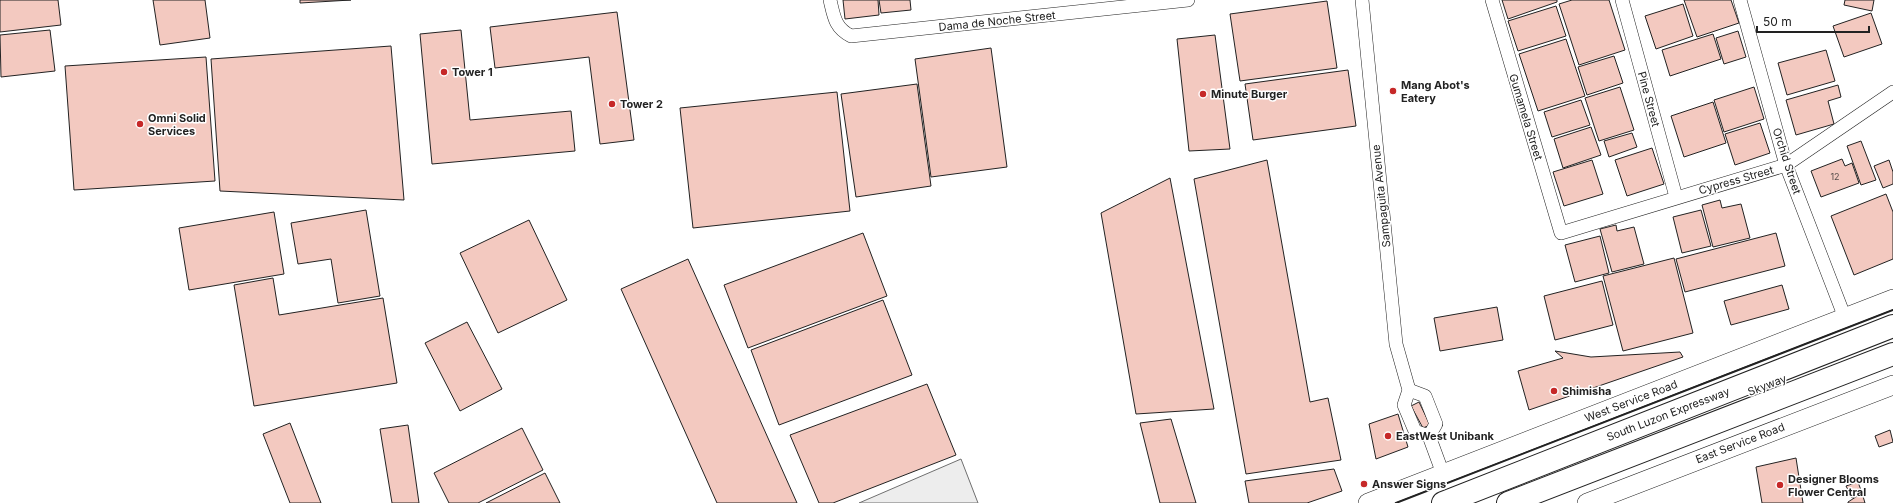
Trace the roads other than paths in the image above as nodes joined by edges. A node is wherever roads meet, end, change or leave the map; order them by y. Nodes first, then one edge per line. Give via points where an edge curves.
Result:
1 (830, 0) edge
2 (1188, 0) edge
3 (1362, 0) edge
4 (1492, 0) edge
5 (1622, 0) edge
6 (1740, 0) edge
7 (1893, 92) edge
8 (1786, 165) junction
9 (1676, 198) junction
10 (1561, 233) joint
11 (1893, 300) edge
12 (1845, 318) junction
13 (1893, 326) edge
14 (1893, 336) edge
15 (1893, 354) edge
16 (1893, 364) edge
17 (1893, 385) edge
18 (1409, 390) junction
19 (1429, 436) junction
20 (1443, 474) junction
21 (1368, 503) edge
22 (1443, 503) edge
23 (1463, 503) edge
24 (1508, 503) edge
25 (1538, 503) edge
26 (1588, 503) edge

1 - 2 street, Dama de Noche Street via 835,20 842,31 851,36
3 - 18 street, Sampaguita Avenue via 1396,344
4 - 10 street, Gumamela Street
5 - 9 street, Pine Street
6 - 8 street, Orchid Street
7 - 8 street, Cypress Street
8 - 9 street, Cypress Street
8 - 12 street, Orchid Street
9 - 10 street, Cypress Street
11 - 12 main road, West Service Road
12 - 20 main road, West Service Road
13 - 22 highway, South Luzon Expressway
14 - 23 highway, Skyway
15 - 24 highway, Skyway
16 - 25 highway
17 - 26 main road, East Service Road
18 - 19 street, Sampaguita Avenue via 1404,405 1416,432
18 - 19 street via 1425,396 1436,424
19 - 20 street
20 - 21 main road, West Service Road

